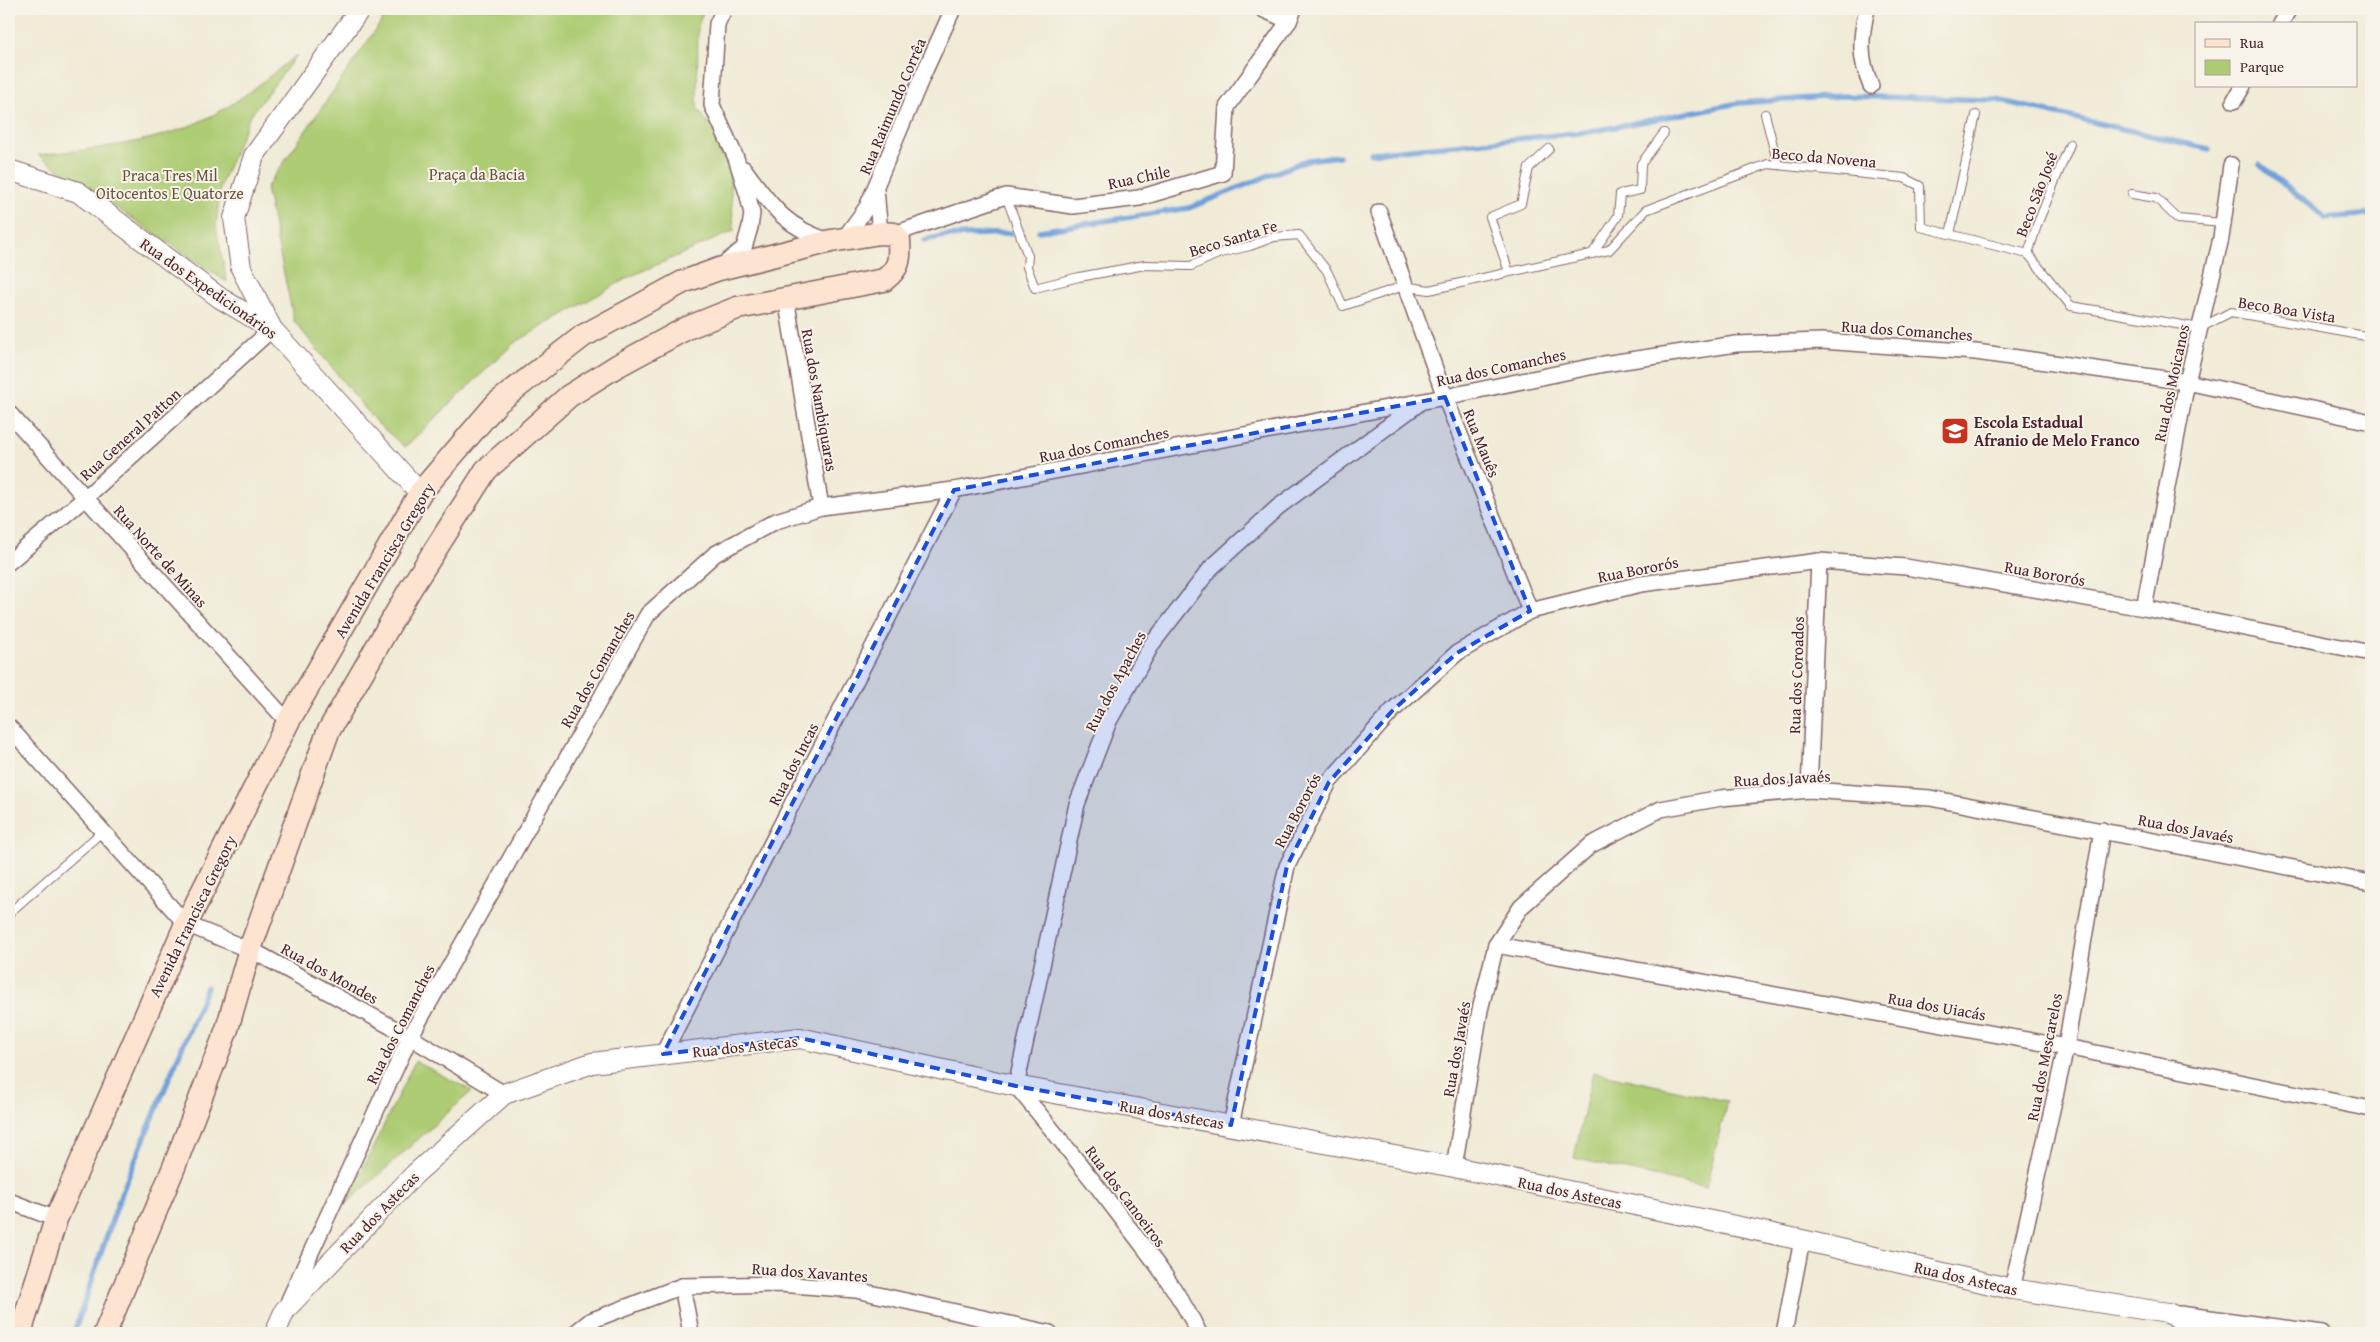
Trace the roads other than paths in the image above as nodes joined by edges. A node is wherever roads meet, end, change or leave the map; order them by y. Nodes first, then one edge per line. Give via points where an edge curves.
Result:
1 (360, 9) edge
2 (724, 9) edge
3 (953, 9) edge
4 (1262, 9) edge
5 (1867, 9) edge
6 (1292, 15) edge
7 (1871, 86) dead end
8 (2242, 88) edge
9 (2234, 101) dead end
10 (1765, 114) dead end
11 (1976, 115) dead end
12 (1664, 133) dead end
13 (2070, 144) dead end
14 (1549, 149) dead end
15 (736, 158) junction
16 (1778, 165) junction
17 (2231, 165) dead end
18 (9, 170) edge
19 (876, 189) junction
20 (2132, 194) dead end
21 (1006, 196) junction
22 (1379, 212) dead end
23 (2222, 223) junction
24 (887, 234) junction
25 (1950, 234) junction
26 (837, 241) junction
27 (1592, 254) junction
28 (2028, 254) junction
29 (719, 269) junction
30 (1509, 272) junction
31 (1404, 286) junction
32 (786, 298) junction
33 (2200, 328) junction
34 (272, 329) junction
35 (2371, 338) edge
36 (2187, 382) junction
37 (1445, 397) junction
38 (1422, 402) junction
39 (9, 413) edge
40 (2371, 422) edge
41 (954, 490) junction
42 (420, 493) junction
43 (85, 498) junction
44 (820, 507) junction
45 (1818, 561) junction
46 (9, 562) edge
47 (2144, 608) junction
48 (1530, 611) junction
49 (2371, 653) edge
50 (288, 722) junction
51 (9, 726) edge
52 (1809, 790) junction
53 (2102, 830) junction
54 (103, 831) junction
55 (2371, 883) edge
56 (9, 913) edge
57 (186, 924) junction
58 (1496, 945) junction
59 (250, 949) junction
60 (410, 1037) junction
61 (2066, 1047) junction
62 (663, 1054) junction
63 (1016, 1086) junction
64 (504, 1094) junction
65 (2371, 1109) edge
66 (1231, 1125) junction
67 (1454, 1167) junction
68 (9, 1201) edge
69 (56, 1219) junction
70 (1802, 1240) junction
71 (682, 1286) junction
72 (2012, 1289) junction
73 (285, 1310) junction
74 (2168, 1313) junction
75 (20, 1333) edge
76 (105, 1333) edge
77 (275, 1333) edge
78 (575, 1333) edge
79 (691, 1333) edge
80 (1050, 1333) edge
81 (1199, 1333) edge
82 (1784, 1333) edge
83 (2210, 1333) edge
84 (2322, 1333) edge

1 - 34 street via 254,156 234,218 241,268
2 - 15 street via 717,24 712,105
3 - 19 street, Rua Raimundo Corrêa
4 - 6 street
5 - 7 street via 1860,42 1863,67
6 - 21 street, Rua Chile via 1227,107 1223,173 1139,198 1073,206
8 - 9 street
10 - 16 lane
11 - 25 lane
12 - 27 lane via 1641,164 1640,190 1620,194 1618,216
13 - 28 lane, Beco São José
14 - 30 lane via 1529,168 1521,204 1490,217
15 - 26 street via 766,200 793,226 810,235
15 - 29 street via 752,214 744,248
16 - 25 lane, Beco da Novena via 1904,178 1920,186 1921,226
16 - 27 lane, Beco da Novena via 1768,164 1646,210 1609,250
17 - 23 street, Rua dos Moicanos
18 - 34 street, Rua dos Expedicionários via 78,192 220,298
19 - 24 street, Rua Raimundo Corrêa
19 - 26 street, Rua Raimundo Corrêa via 867,208
20 - 23 lane via 2156,198 2178,219
21 - 24 street, Rua Chile
21 - 31 lane, Beco Santa Fe via 1028,256 1027,267 1035,288 1146,265 1191,266 1220,253 1274,237 1299,235 1328,271 1343,306
22 - 31 street, Rua Mauês
23 - 33 street, Rua dos Moicanos
24 - 26 main road, Avenida Francisca Gregory
24 - 32 main road via 899,240 898,261 895,271 884,280
25 - 28 lane, Beco da Novena
26 - 29 main road, Avenida Francisca Gregory
27 - 30 lane, Beco da Novena
28 - 33 lane via 2071,306
29 - 42 main road, Avenida Francisca Gregory via 683,282 583,336 497,404
30 - 31 lane, Beco da Novena via 1429,290
31 - 37 street, Rua Mauês
32 - 44 street, Rua dos Nambiquaras
32 - 59 main road via 737,308 687,328 617,366 569,396 486,470 409,591 328,732
33 - 35 lane, Beco Boa Vista via 2231,312
33 - 36 street, Rua dos Moicanos
34 - 42 street, Rua dos Expedicionários
34 - 43 street, Rua General Patton
36 - 37 street, Rua dos Comanches via 1976,352 1822,341 1736,344 1604,364
36 - 40 street, Rua dos Comanches
36 - 47 street, Rua dos Moicanos
37 - 38 street, Rua dos Comanches
37 - 48 street, Rua Mauês
38 - 41 street, Rua dos Comanches
38 - 63 street, Rua dos Apaches via 1278,507 1211,568 1152,644 1109,721 1077,804
39 - 43 street, Rua Norte de Minas
41 - 44 street, Rua dos Comanches
41 - 62 street, Rua dos Incas
42 - 50 main road, Avenida Francisca Gregory
43 - 46 street, Rua General Patton
43 - 50 street, Rua Norte de Minas
44 - 60 street, Rua dos Comanches via 776,521 715,554 648,614
45 - 47 street, Rua Bororós via 1906,567
45 - 48 street, Rua Bororós via 1641,584
45 - 52 street, Rua dos Coroados
47 - 49 street, Rua Bororós
48 - 66 street, Rua Bororós via 1457,653 1393,710 1329,782 1287,866
50 - 57 main road, Avenida Francisca Gregory
51 - 54 street
52 - 53 street, Rua dos Javaés via 1930,798
52 - 58 street, Rua dos Javaés via 1721,798 1660,809 1591,845 1521,907
53 - 55 street, Rua dos Javaés
53 - 61 street, Rua dos Mescarelos
54 - 56 lane
54 - 57 street
57 - 59 street, Rua dos Mondes
57 - 69 main road, Avenida Francisca Gregory
58 - 61 street, Rua dos Uiacás
58 - 67 street, Rua dos Javaés via 1480,1010
59 - 60 street, Rua dos Mondes
59 - 76 main road via 227,1029
60 - 64 street, Rua dos Mondes
60 - 73 street, Rua dos Comanches
61 - 65 street, Rua dos Uiacás
61 - 72 street, Rua dos Mescarelos
62 - 63 street, Rua dos Astecas via 800,1038
62 - 64 street, Rua dos Astecas via 592,1063
63 - 66 street, Rua dos Astecas
63 - 81 street, Rua dos Canoeiros via 1133,1232 1185,1304
64 - 73 street, Rua dos Astecas via 415,1174
66 - 67 street, Rua dos Astecas
67 - 70 street, Rua dos Astecas
68 - 69 street
69 - 75 main road, Avenida Francisca Gregory
70 - 72 street, Rua dos Astecas
70 - 82 street
71 - 78 street, Rua dos Xavantes via 590,1322
71 - 79 street
71 - 80 street, Rua dos Xavantes via 780,1284 856,1290
72 - 74 street, Rua dos Astecas
73 - 77 street, Rua dos Astecas
74 - 83 street, Rua dos Astecas
74 - 84 street

